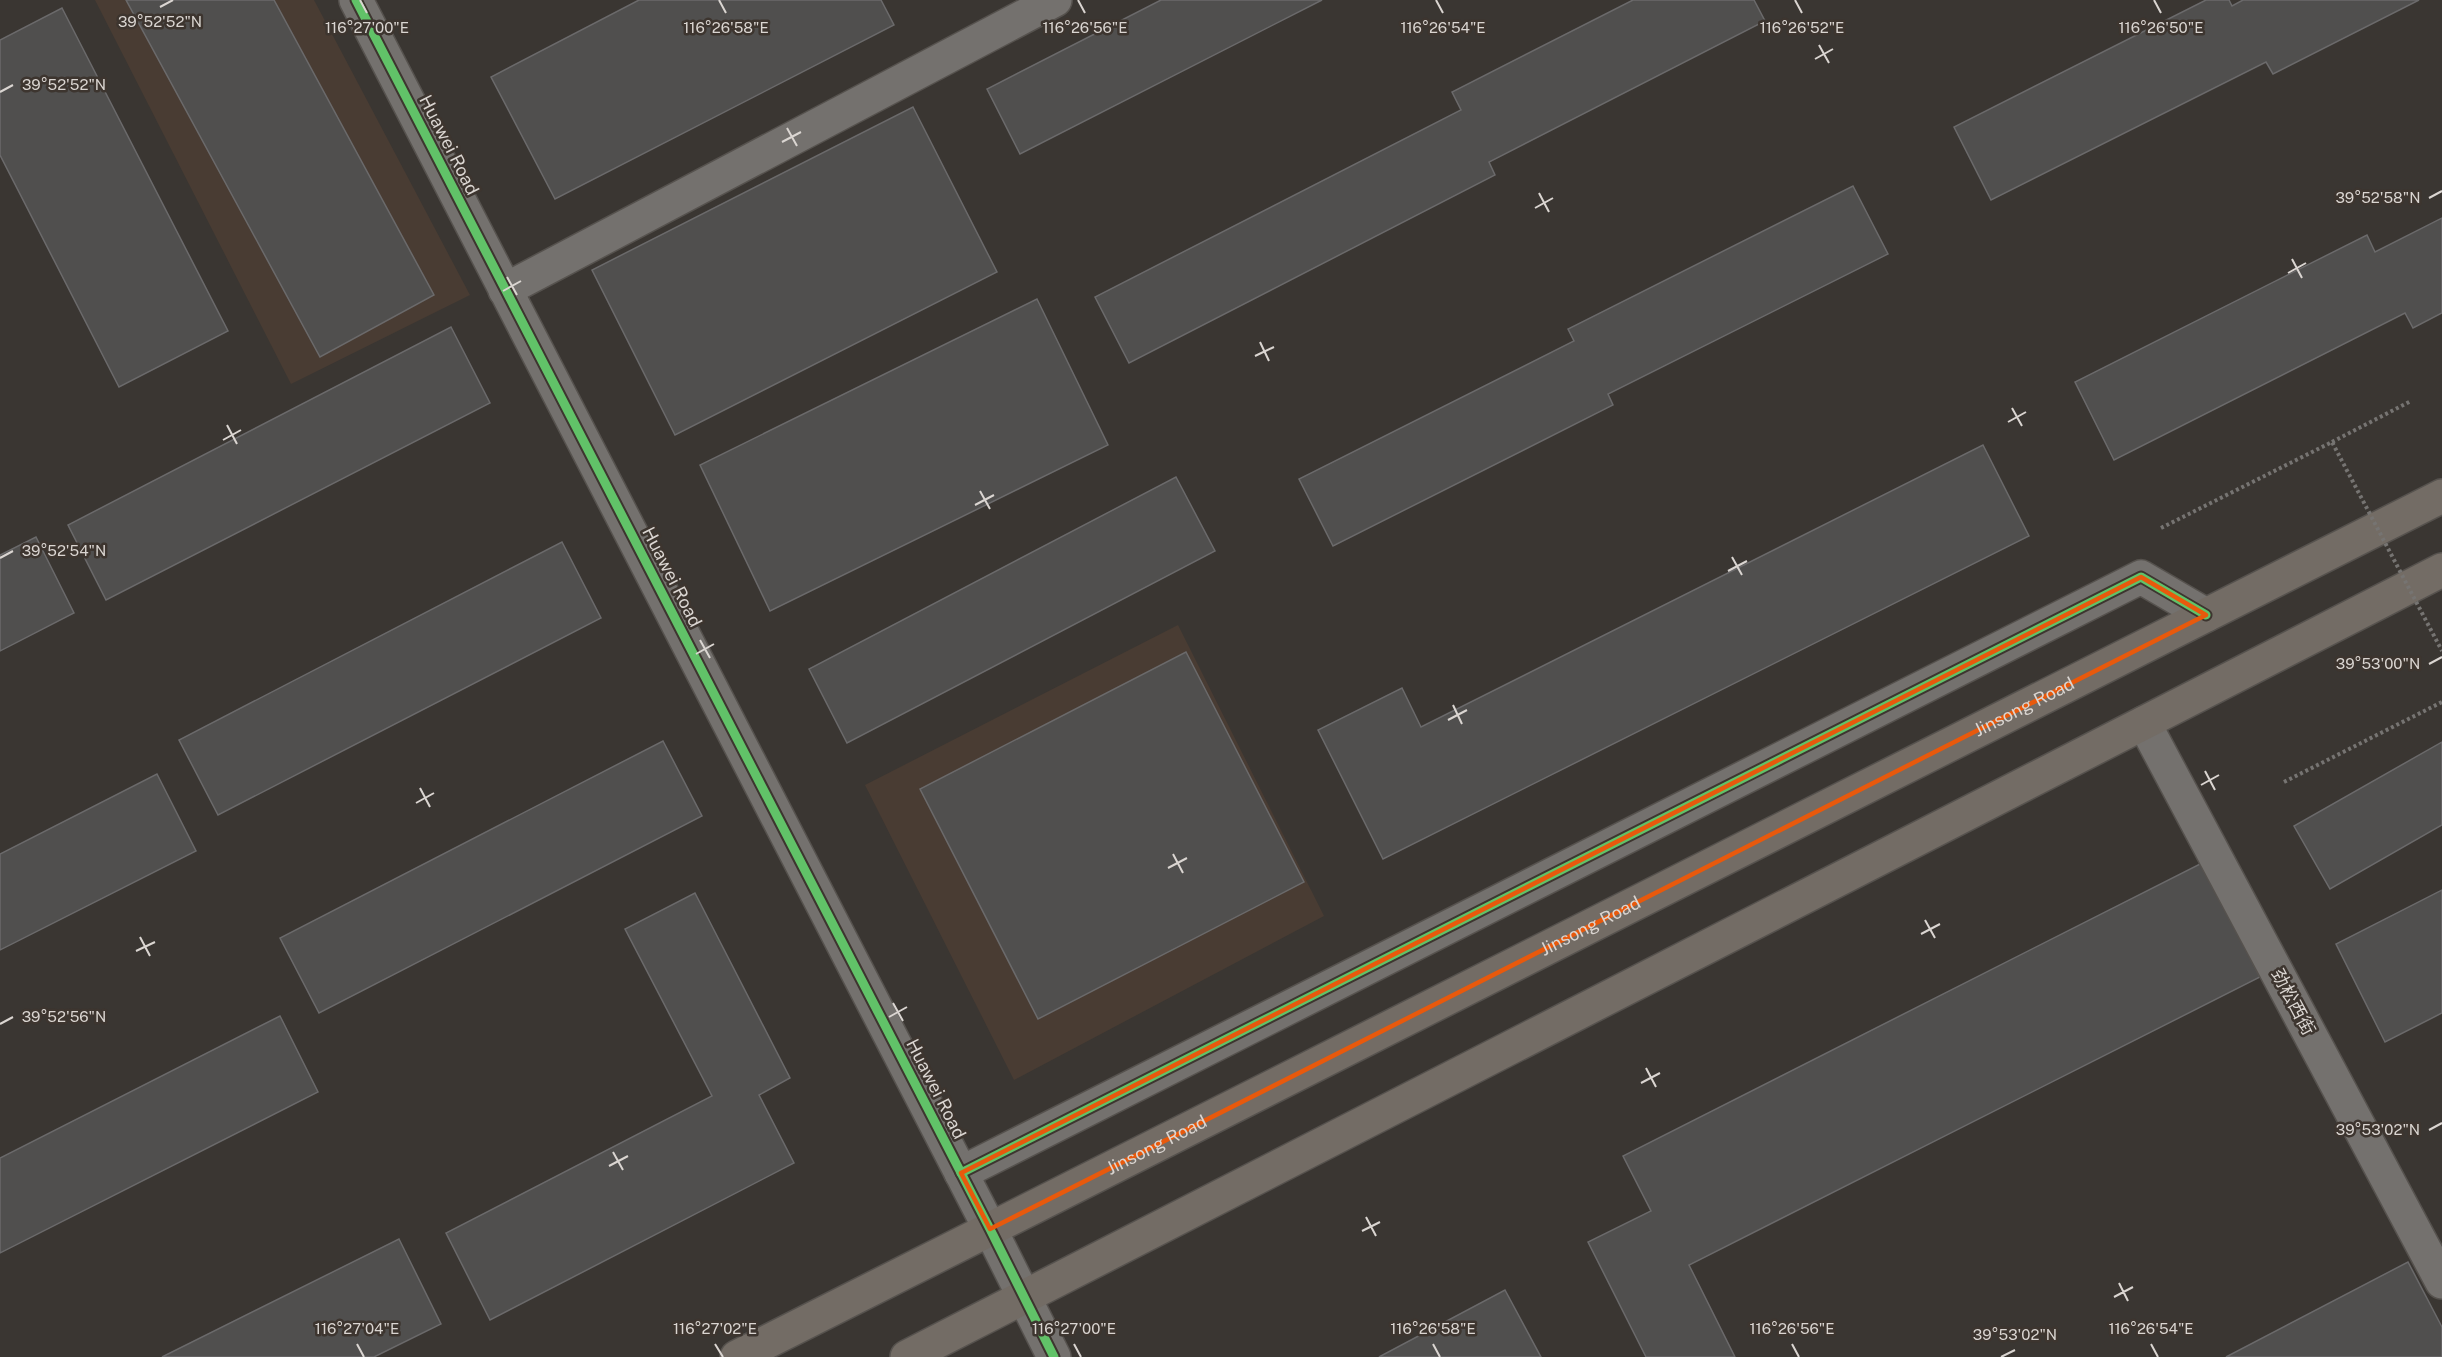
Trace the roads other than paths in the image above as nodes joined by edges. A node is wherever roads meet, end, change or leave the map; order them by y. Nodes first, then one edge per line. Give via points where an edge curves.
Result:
1 (356, 0) edge
2 (1055, 0) edge
3 (505, 290) junction
4 (2442, 496) edge
5 (2442, 570) edge
6 (2206, 615) junction
7 (2145, 723) junction
8 (961, 1173) junction
9 (990, 1229) junction
10 (2442, 1282) edge
11 (1024, 1297) junction
12 (737, 1357) edge
13 (907, 1357) edge
14 (1054, 1357) edge

1 - 3 street, Huawei Road
2 - 3 street
3 - 8 street, Huawei Road
4 - 6 main road, Jinsong Road
5 - 7 main road
6 - 8 street via 2141,577
6 - 9 main road, Jinsong Road
7 - 10 street, 劲松西街
7 - 11 main road
8 - 9 street, Huawei Road
9 - 11 street, Huawei Road
9 - 12 main road, Jinsong Road
11 - 13 main road
11 - 14 street, Huawei Road

